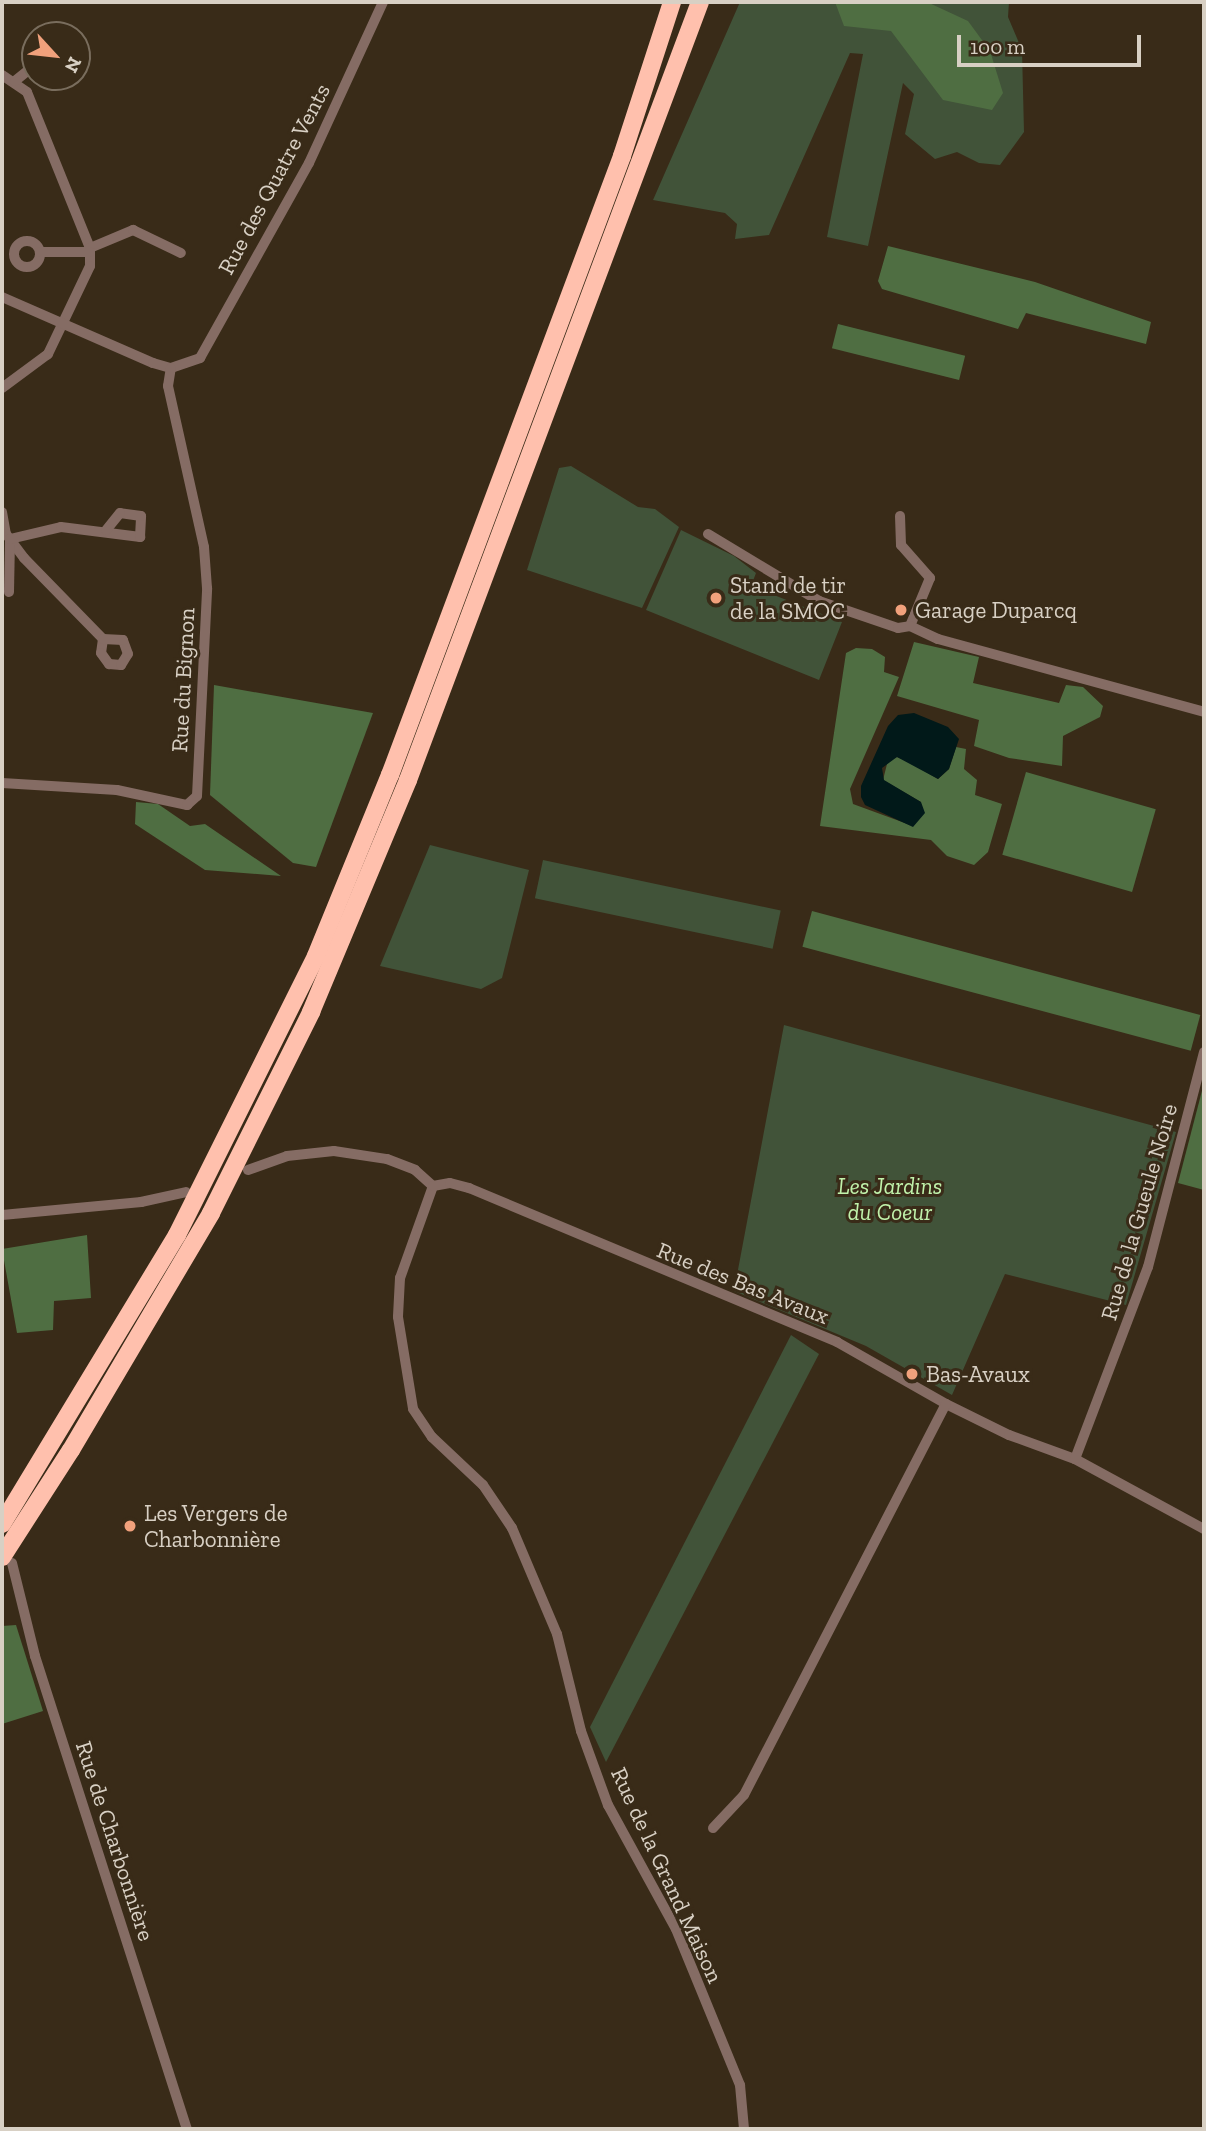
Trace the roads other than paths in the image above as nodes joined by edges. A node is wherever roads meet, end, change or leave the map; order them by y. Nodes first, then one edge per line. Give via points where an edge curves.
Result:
1 (383, 2) edge
2 (672, 2) edge
3 (680, 2) edge
4 (700, 4) edge
5 (2, 75) edge
6 (21, 76) edge
7 (15, 81) junction
8 (622, 156) junction
9 (90, 250) junction
10 (40, 252) dead end
11 (181, 253) dead end
12 (2, 298) edge
13 (63, 324) junction
14 (170, 369) junction
15 (2, 388) edge
16 (2, 512) edge
17 (900, 516) dead end
18 (106, 530) dead end
19 (708, 534) dead end
20 (10, 539) junction
21 (9, 592) dead end
22 (910, 626) junction
23 (103, 639) dead end
24 (1204, 712) edge
25 (2, 783) edge
26 (1204, 1052) edge
27 (248, 1170) dead end
28 (433, 1186) junction
29 (186, 1192) dead end
30 (2, 1215) edge
31 (946, 1404) junction
32 (1075, 1459) junction
33 (2, 1524) edge
34 (1204, 1530) edge
35 (7, 1560) edge
36 (713, 1828) dead end
37 (187, 2129) edge
38 (744, 2129) edge

1 - 14 street, Rue des Quatre Vents via 309,163 210,343 200,358
2 - 8 highway
3 - 8 highway
4 - 35 highway via 408,780 311,1012 197,1237
5 - 7 street
6 - 7 street
7 - 9 street via 27,92
8 - 33 highway via 390,775 316,956 177,1235
9 - 10 street
9 - 11 street via 133,230
9 - 13 street via 90,266
12 - 13 street
13 - 14 street
13 - 15 street via 48,354
14 - 25 street, Rue du Bignon via 168,386 204,547 207,588 197,796 187,805 93,788
16 - 20 street
17 - 22 street via 901,545 930,578
18 - 20 street via 61,527
19 - 22 street via 819,601 898,628
20 - 21 street
20 - 23 street
22 - 24 street via 938,639
26 - 32 street, Rue de la Gueule Noire via 1147,1267
27 - 28 street via 286,1156 334,1151 387,1159 415,1170
28 - 31 street, Rue des Bas Avaux via 450,1183 469,1188 590,1243 837,1342
28 - 38 street, Rue de la Grand Maison via 400,1278 398,1317 413,1409 432,1437 483,1485 512,1528 557,1634 581,1731 608,1805 676,1928 740,2085
29 - 30 street via 141,1202
31 - 32 street, Rue des Bas Avaux via 1009,1435
31 - 36 street via 744,1795
32 - 34 street, Rue des Bas Avaux
35 - 37 street, Rue de Charbonnière

